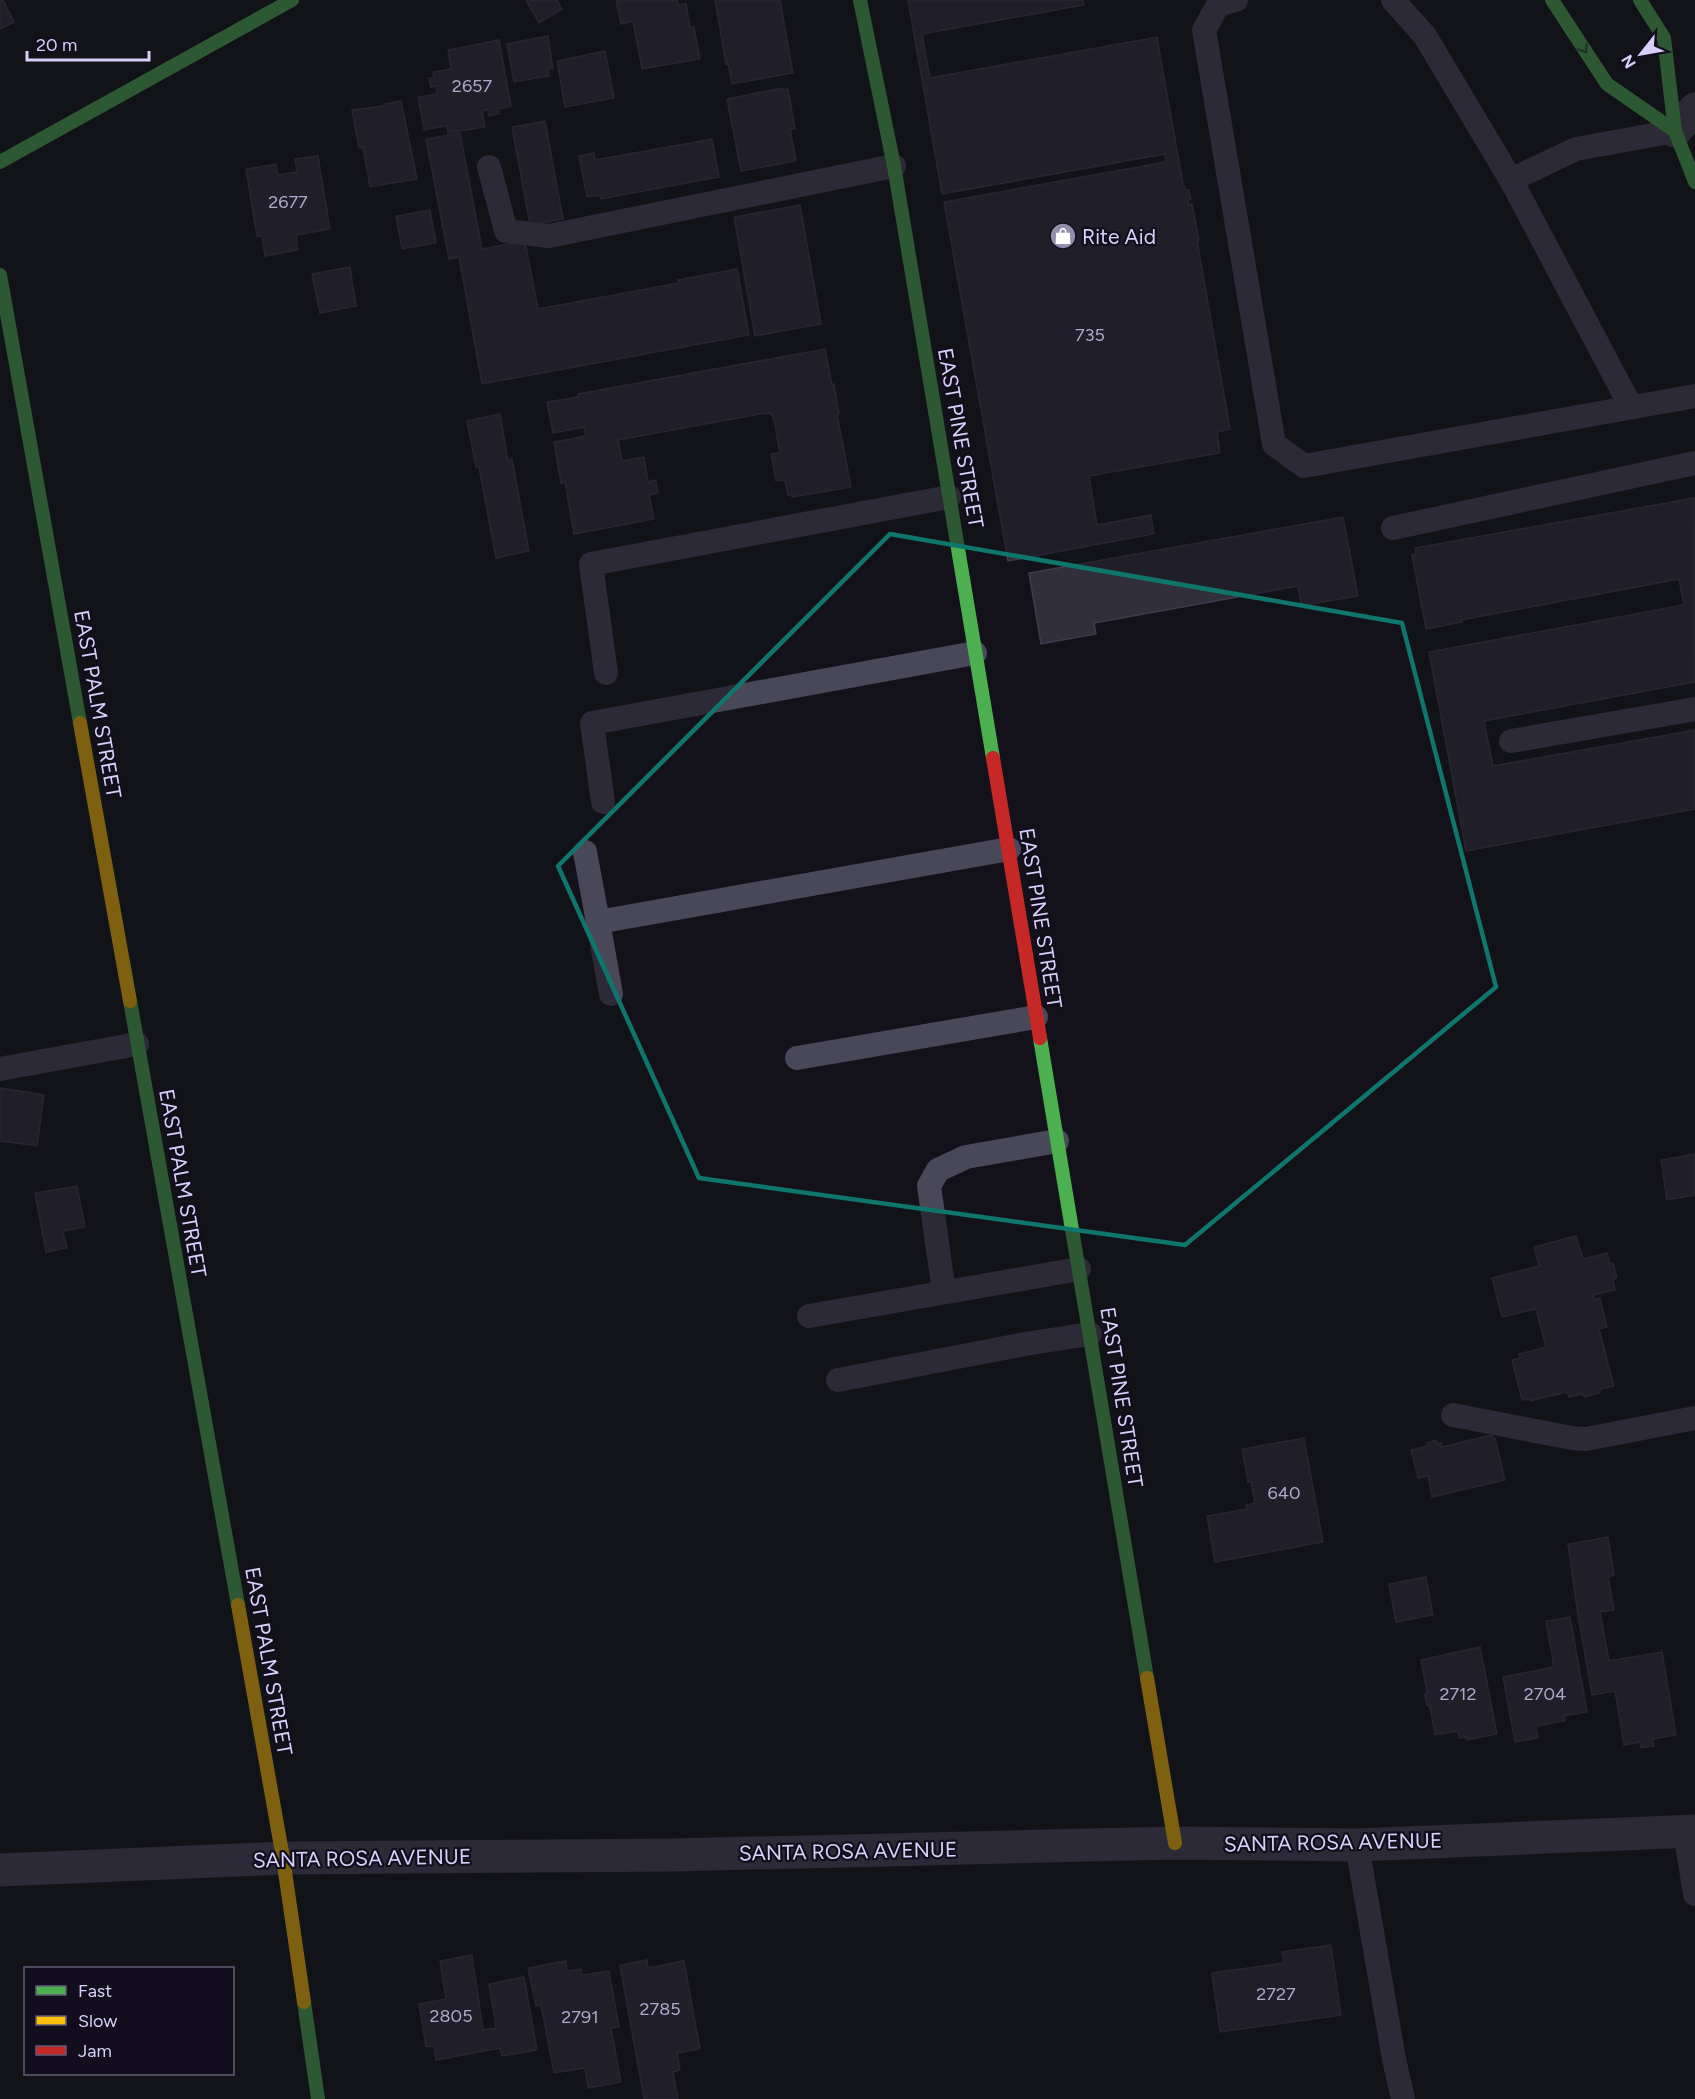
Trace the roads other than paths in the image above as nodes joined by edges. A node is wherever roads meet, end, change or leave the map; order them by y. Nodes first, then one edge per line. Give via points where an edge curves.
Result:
1 (292, 0) edge
2 (860, 0) edge
3 (1236, 0) edge
4 (1393, 0) edge
5 (1552, 0) edge
6 (1640, 0) edge
7 (1685, 120) edge
8 (0, 162) edge
9 (894, 166) junction
10 (489, 167) dead end
11 (1511, 180) junction
12 (1695, 182) edge
13 (0, 275) edge
14 (1695, 396) edge
15 (1631, 407) junction
16 (1695, 463) edge
17 (949, 497) junction
18 (1393, 528) dead end
19 (975, 653) junction
20 (606, 673) dead end
21 (1695, 709) edge
22 (1511, 741) dead end
23 (603, 802) dead end
24 (1009, 849) junction
25 (585, 852) dead end
26 (598, 922) junction
27 (611, 994) dead end
28 (1036, 1017) junction
29 (137, 1044) junction
30 (797, 1058) dead end
31 (0, 1069) edge
32 (1057, 1141) junction
33 (1079, 1269) junction
34 (944, 1292) junction
35 (810, 1316) dead end
36 (1090, 1334) junction
37 (838, 1380) dead end
38 (1453, 1415) dead end
39 (1695, 1418) edge
40 (1690, 1831) edge
41 (1175, 1843) junction
42 (1357, 1845) junction
43 (283, 1858) junction
44 (0, 1870) edge
45 (1695, 1894) edge
46 (318, 2099) edge
47 (1403, 2099) edge

1 - 8 street
2 - 9 street, EAST PINE STREET
3 - 15 lane via 1218,5 1204,30 1274,444 1304,466
4 - 11 lane via 1425,36
5 -> 7 street via 1607,84
6 - 7 street via 1664,38
7 - 11 lane via 1576,149
7 - 12 street
9 - 10 lane via 549,236 506,231
9 - 17 street, EAST PINE STREET
11 - 15 lane
13 - 29 street, EAST PALM STREET
14 - 15 lane
16 - 18 lane
17 - 19 street, EAST PINE STREET
17 - 20 lane via 591,564
19 - 23 lane via 591,723
19 - 24 street, EAST PINE STREET
21 - 22 lane
24 - 26 lane
24 - 28 street, EAST PINE STREET
25 - 26 lane
26 - 27 lane
28 - 30 lane
28 - 32 street, EAST PINE STREET
29 - 31 lane
29 - 43 street, EAST PALM STREET
32 - 33 street, EAST PINE STREET
32 - 34 lane via 966,1157 938,1170 929,1186
33 - 34 lane
33 - 36 street, EAST PINE STREET
34 - 35 lane
36 - 37 lane
36 - 41 street, EAST PINE STREET
38 - 39 lane via 1586,1439
40 - 42 street, SANTA ROSA AVENUE
40 - 45 lane
41 - 42 street, SANTA ROSA AVENUE
41 - 43 street, SANTA ROSA AVENUE via 674,1855
42 - 47 lane
43 - 44 street, SANTA ROSA AVENUE
43 - 46 street, EAST PALM STREET

